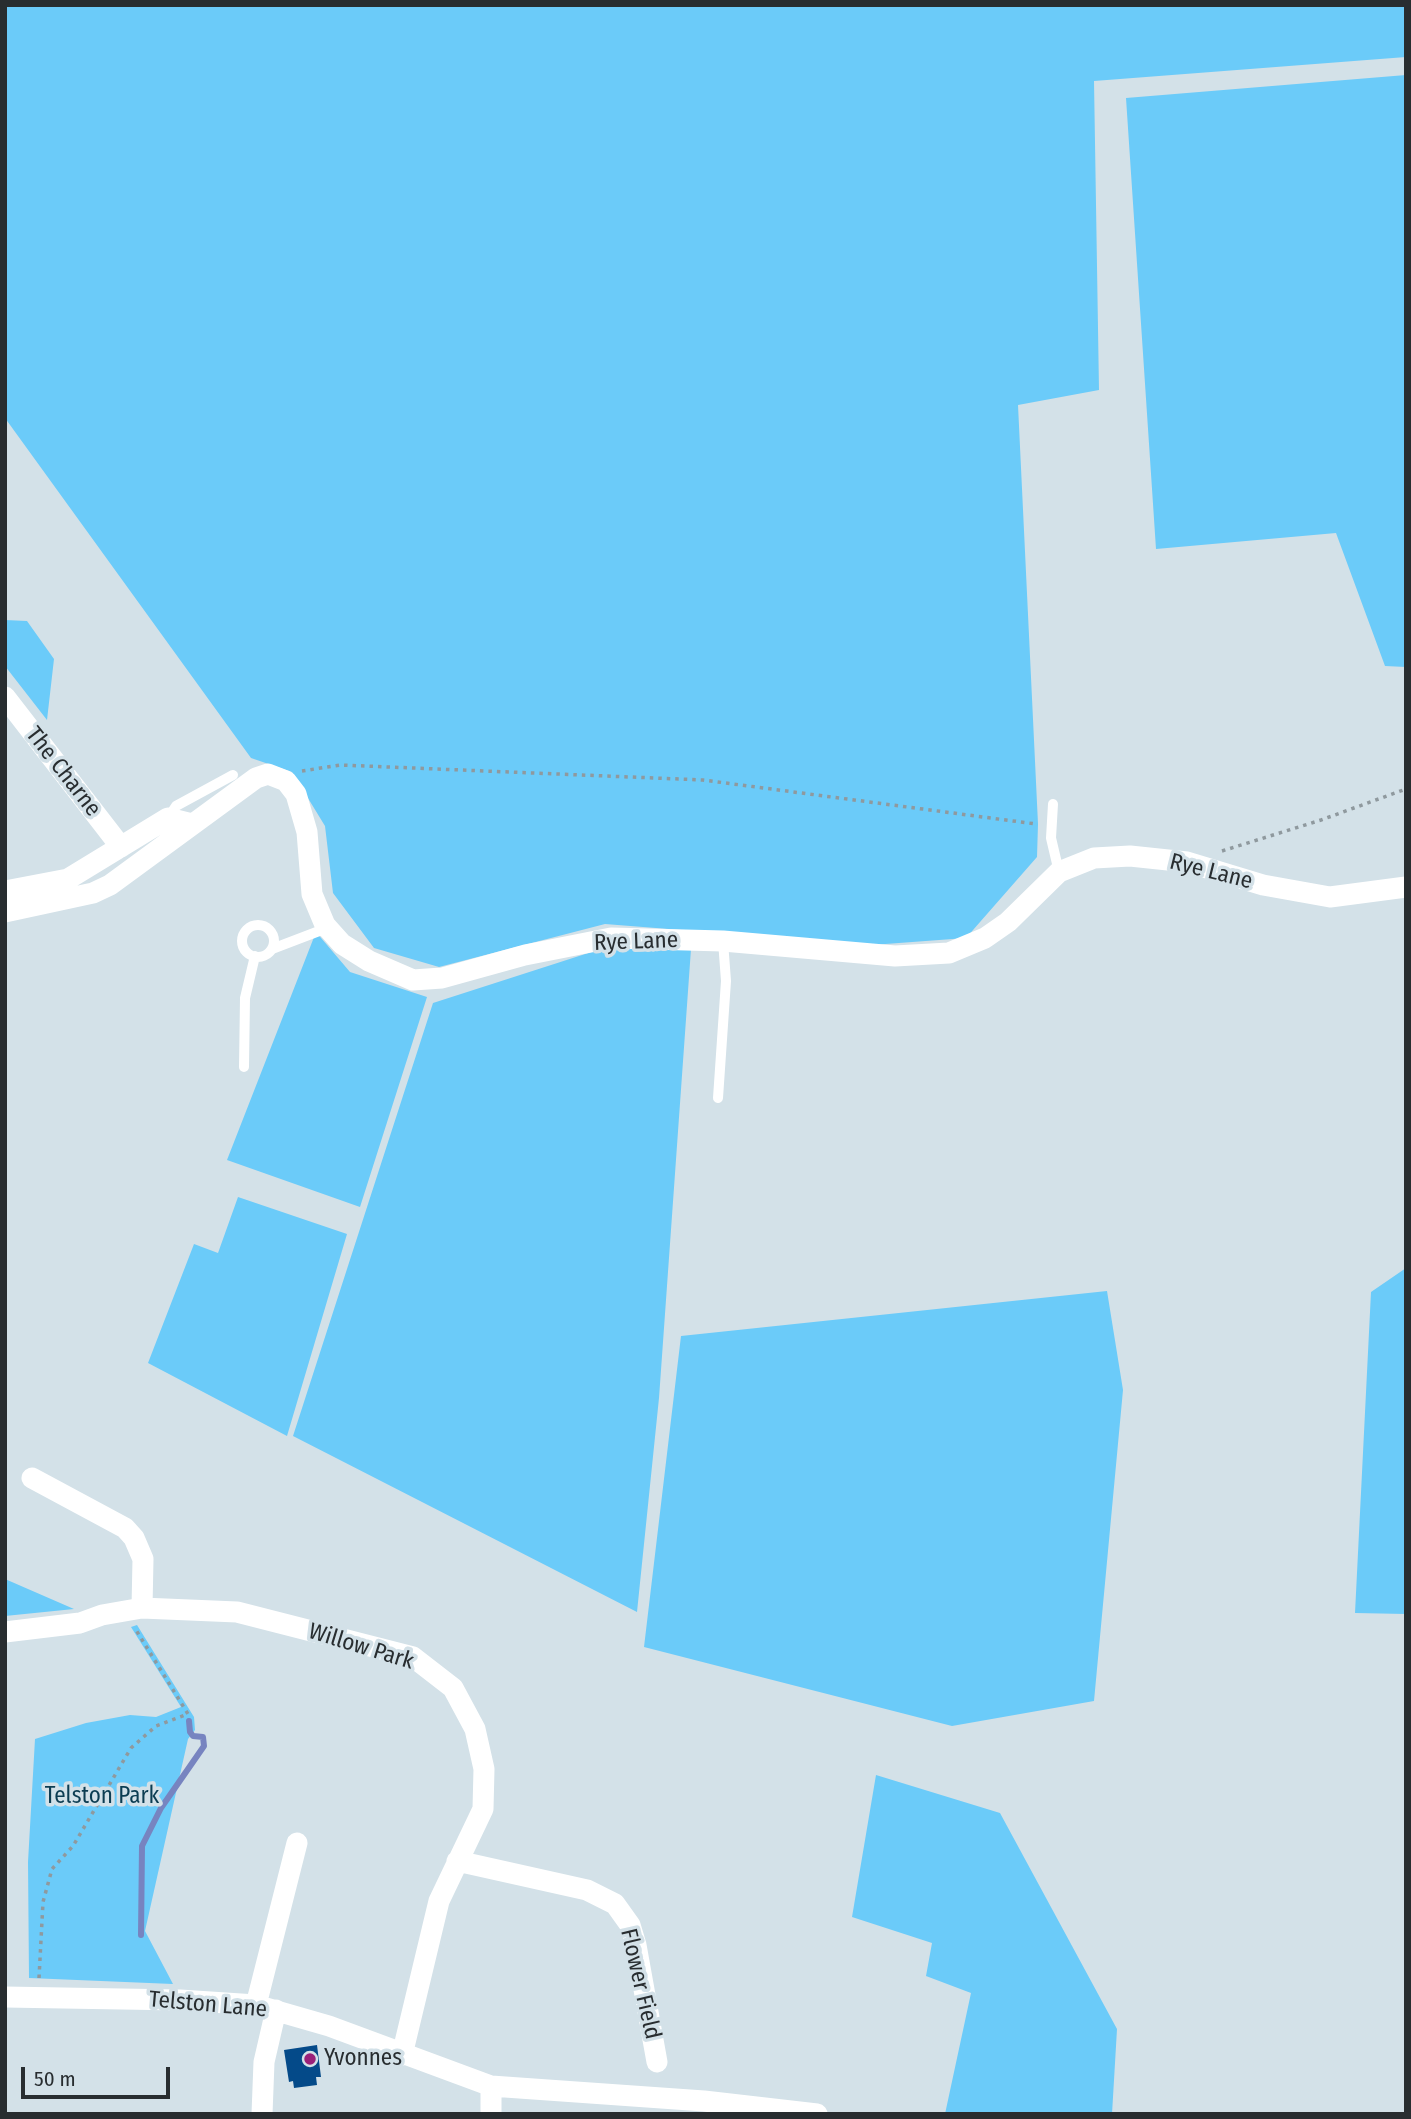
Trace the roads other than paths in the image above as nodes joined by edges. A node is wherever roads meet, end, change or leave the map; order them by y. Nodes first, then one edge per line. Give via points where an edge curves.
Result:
1 (5, 697) edge
2 (233, 775) dead end
3 (1053, 804) dead end
4 (168, 818) junction
5 (192, 824) junction
6 (121, 847) junction
7 (1059, 872) junction
8 (1406, 887) edge
9 (5, 891) edge
10 (5, 912) edge
11 (327, 928) junction
12 (723, 941) junction
13 (272, 949) junction
14 (255, 956) junction
15 (244, 1067) dead end
16 (718, 1098) dead end
17 (32, 1478) dead end
18 (133, 1609) junction
19 (5, 1632) edge
20 (297, 1843) dead end
21 (457, 1861) junction
22 (5, 1997) edge
23 (266, 2008) junction
24 (402, 2055) junction
25 (657, 2062) dead end
26 (491, 2086) junction
27 (262, 2114) edge
28 (491, 2114) edge
29 (817, 2114) edge

1 - 6 street, The Charne
2 - 4 lane via 176,806
3 - 7 lane via 1051,838
4 - 5 street
4 - 6 street
5 - 10 street via 118,880 93,893
5 - 11 street, Rye Lane via 256,778 268,774 281,778 296,794 304,819 312,894
6 - 9 street via 68,879
7 - 8 street, Rye Lane via 1094,858 1130,856 1187,862 1263,886 1330,897
7 - 12 street, Rye Lane via 1008,922 949,953 895,956
11 - 12 street, Rye Lane via 369,961 413,979 442,978 611,938
11 - 13 lane
12 - 16 lane via 726,981
13 - 14 lane
13 - 14 lane via 269,929 254,926 245,932 243,943
14 - 15 lane via 245,998
17 - 18 street via 125,1528 134,1538 142,1559
18 - 19 street, Willow Park via 80,1623
18 - 21 street, Willow Park via 237,1612 413,1657 453,1688 475,1729 484,1769 483,1809
20 - 23 street
21 - 24 street, Willow Park via 439,1901
21 - 25 street, Flower Field via 587,1890 615,1904 630,1925 636,1945
22 - 23 street, Telston Lane via 180,2000
23 - 24 street, Telston Lane
23 - 27 street
24 - 26 street, Telston Lane
26 - 28 street
26 - 29 street, Telston Lane

